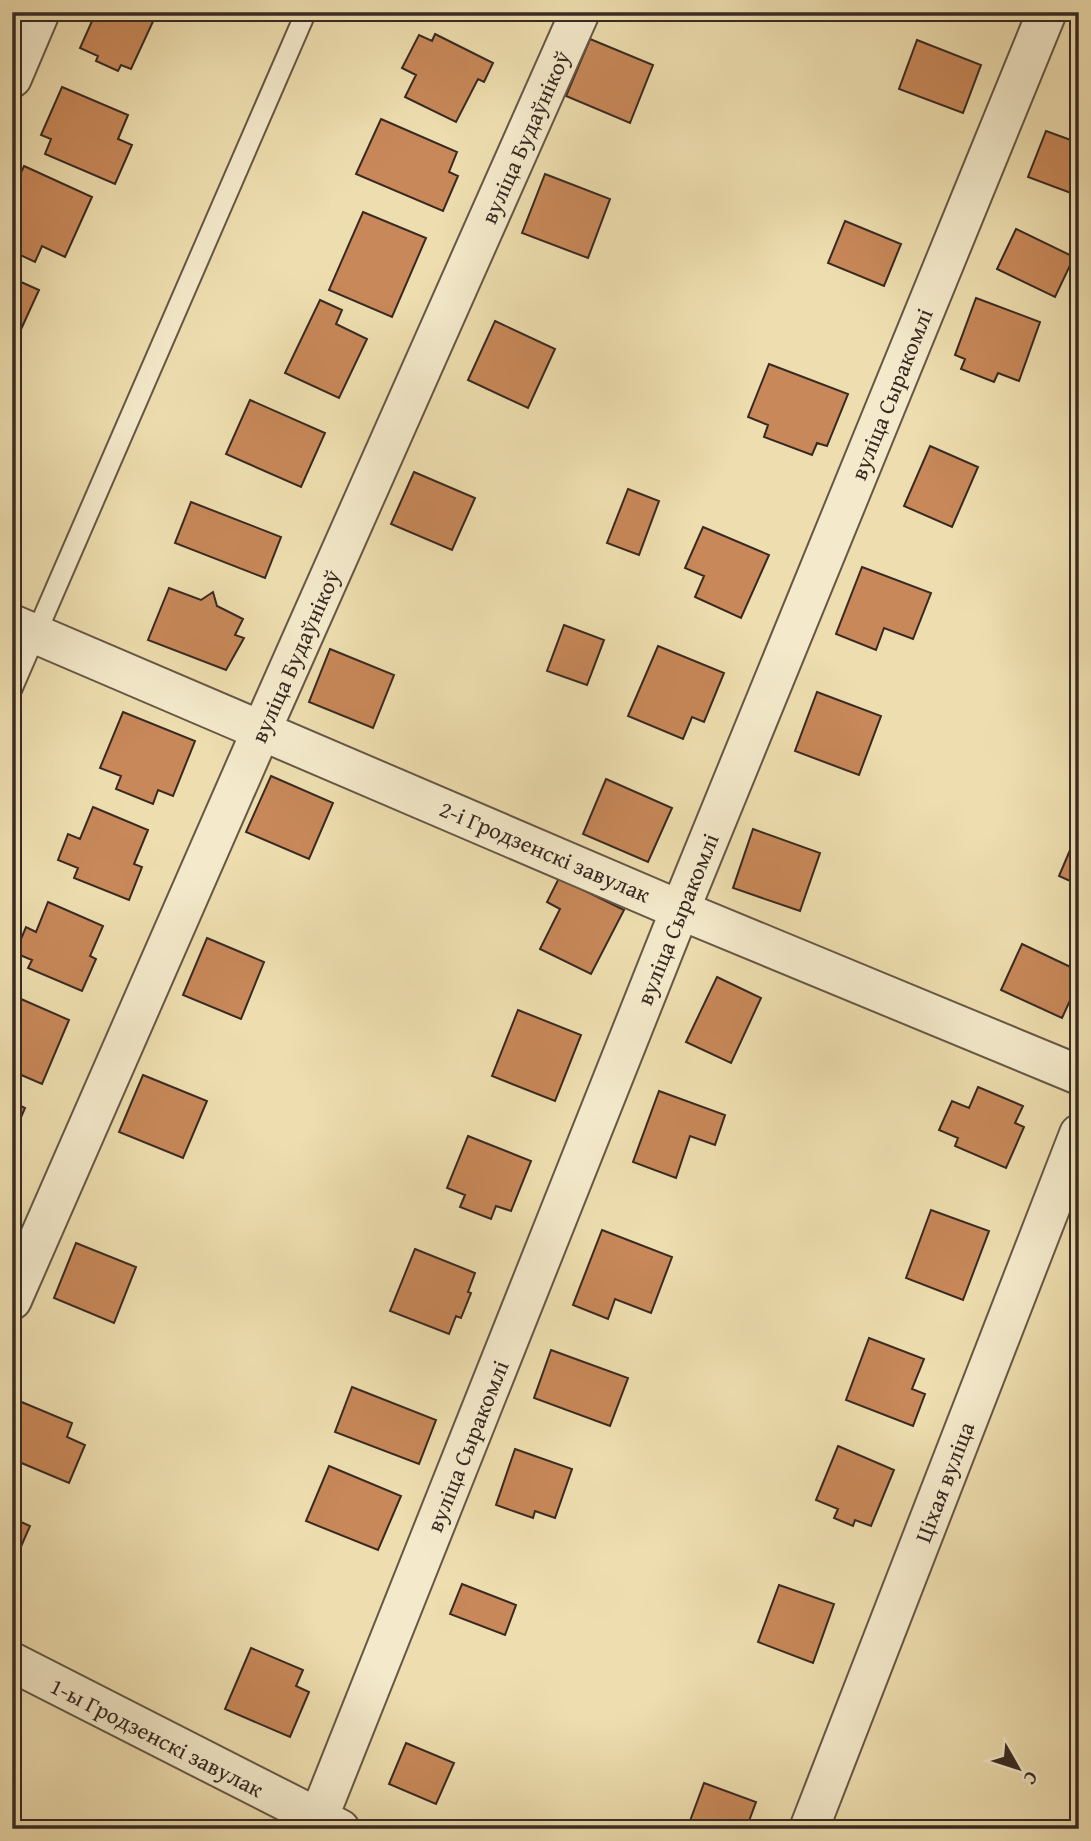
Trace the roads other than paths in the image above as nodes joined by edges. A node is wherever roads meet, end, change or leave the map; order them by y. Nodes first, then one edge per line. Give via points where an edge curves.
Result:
1 (40, 12) edge
2 (306, 12) edge
3 (580, 12) edge
4 (1047, 12) edge
5 (12, 78) edge
6 (24, 629) edge
7 (12, 689) edge
8 (262, 729) junction
9 (680, 910) junction
10 (1079, 1075) edge
11 (1079, 1134) edge
12 (12, 1300) edge
13 (12, 1662) edge
14 (324, 1826) edge
15 (809, 1829) edge

1 - 5 street
2 - 6 lane
3 - 8 street, вуліца Будаўнікоў
4 - 9 street, вуліца Сыракомлі
6 - 7 lane
6 - 8 street, 2-і Гродзенскі завулак
8 - 9 street, 2-і Гродзенскі завулак
8 - 12 street, вуліца Будаўнікоў
9 - 10 street, 2-і Гродзенскі завулак
9 - 14 street, вуліца Сыракомлі
11 - 15 street, Ціхая вуліца
13 - 14 street, 1-ы Гродзенскі завулак

